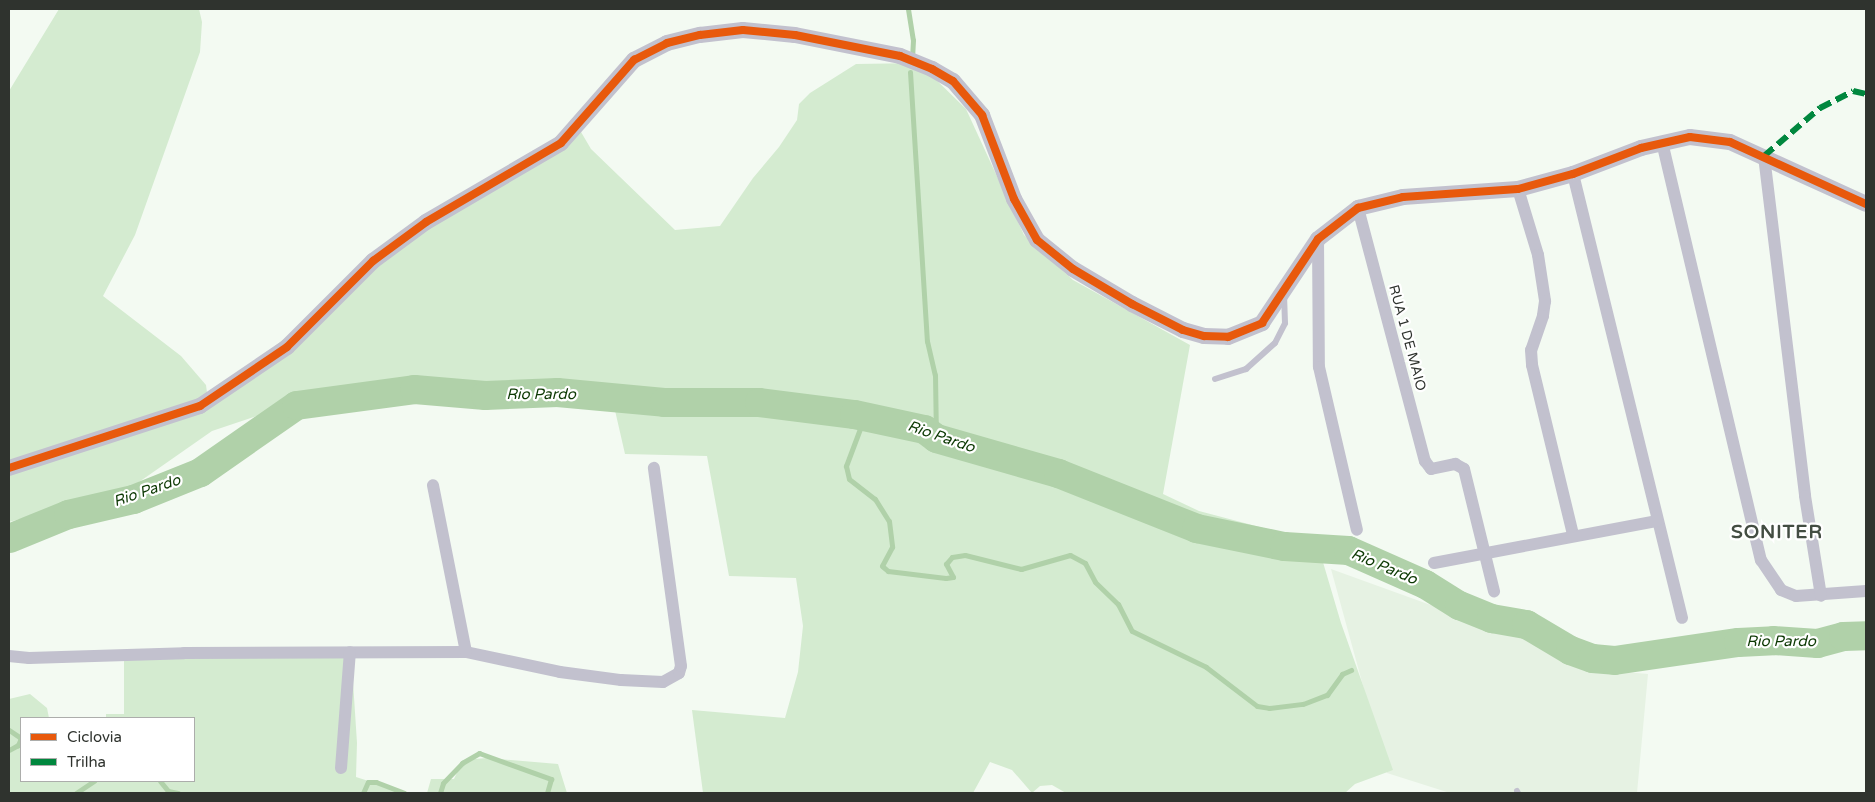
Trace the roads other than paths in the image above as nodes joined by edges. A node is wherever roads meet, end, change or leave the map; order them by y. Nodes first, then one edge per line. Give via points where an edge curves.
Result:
1 (1662, 142) junction
2 (1764, 156) junction
3 (1572, 174) junction
4 (1518, 189) junction
5 (1866, 204) edge
6 (1358, 208) junction
7 (1318, 239) junction
8 (1284, 293) junction
9 (1215, 379) dead end
10 (9, 468) edge
11 (654, 468) dead end
12 (433, 485) dead end
13 (1656, 521) junction
14 (1357, 530) dead end
15 (1573, 535) junction
16 (1484, 552) junction
17 (1434, 563) dead end
18 (1494, 591) dead end
19 (1866, 591) edge
20 (1821, 596) junction
21 (1682, 618) dead end
22 (350, 652) junction
23 (466, 652) junction
24 (9, 656) edge
25 (341, 768) dead end

1 - 2 street via 1690,137 1712,138
1 - 3 street
1 - 20 street via 1761,560 1781,590 1796,596
2 - 5 street
2 - 20 street via 1805,496
3 - 4 street
3 - 13 street
4 - 6 street via 1403,197
4 - 15 street via 1538,255 1544,301 1543,316 1531,350 1532,365
6 - 7 street
6 - 16 street, RUA 1 DE MAIO via 1422,453 1427,465 1435,469 1455,464 1464,469
7 - 8 street
7 - 14 street via 1319,367
8 - 9 lane via 1285,323 1275,343 1246,369
8 - 10 street via 1262,323 1246,332 1228,337 1204,336 1184,330 1073,269 1037,240 1014,199 982,114 970,97 946,77 900,56 795,35 743,30 700,35 667,42 634,60 561,143 426,222 381,256 287,347 208,401
11 - 23 street via 681,666 678,673 663,682 621,680 560,672
12 - 23 street
13 - 15 street
13 - 21 street
15 - 16 street
16 - 17 street
16 - 18 street
19 - 20 street
22 - 23 street
22 - 24 street
22 - 25 street

